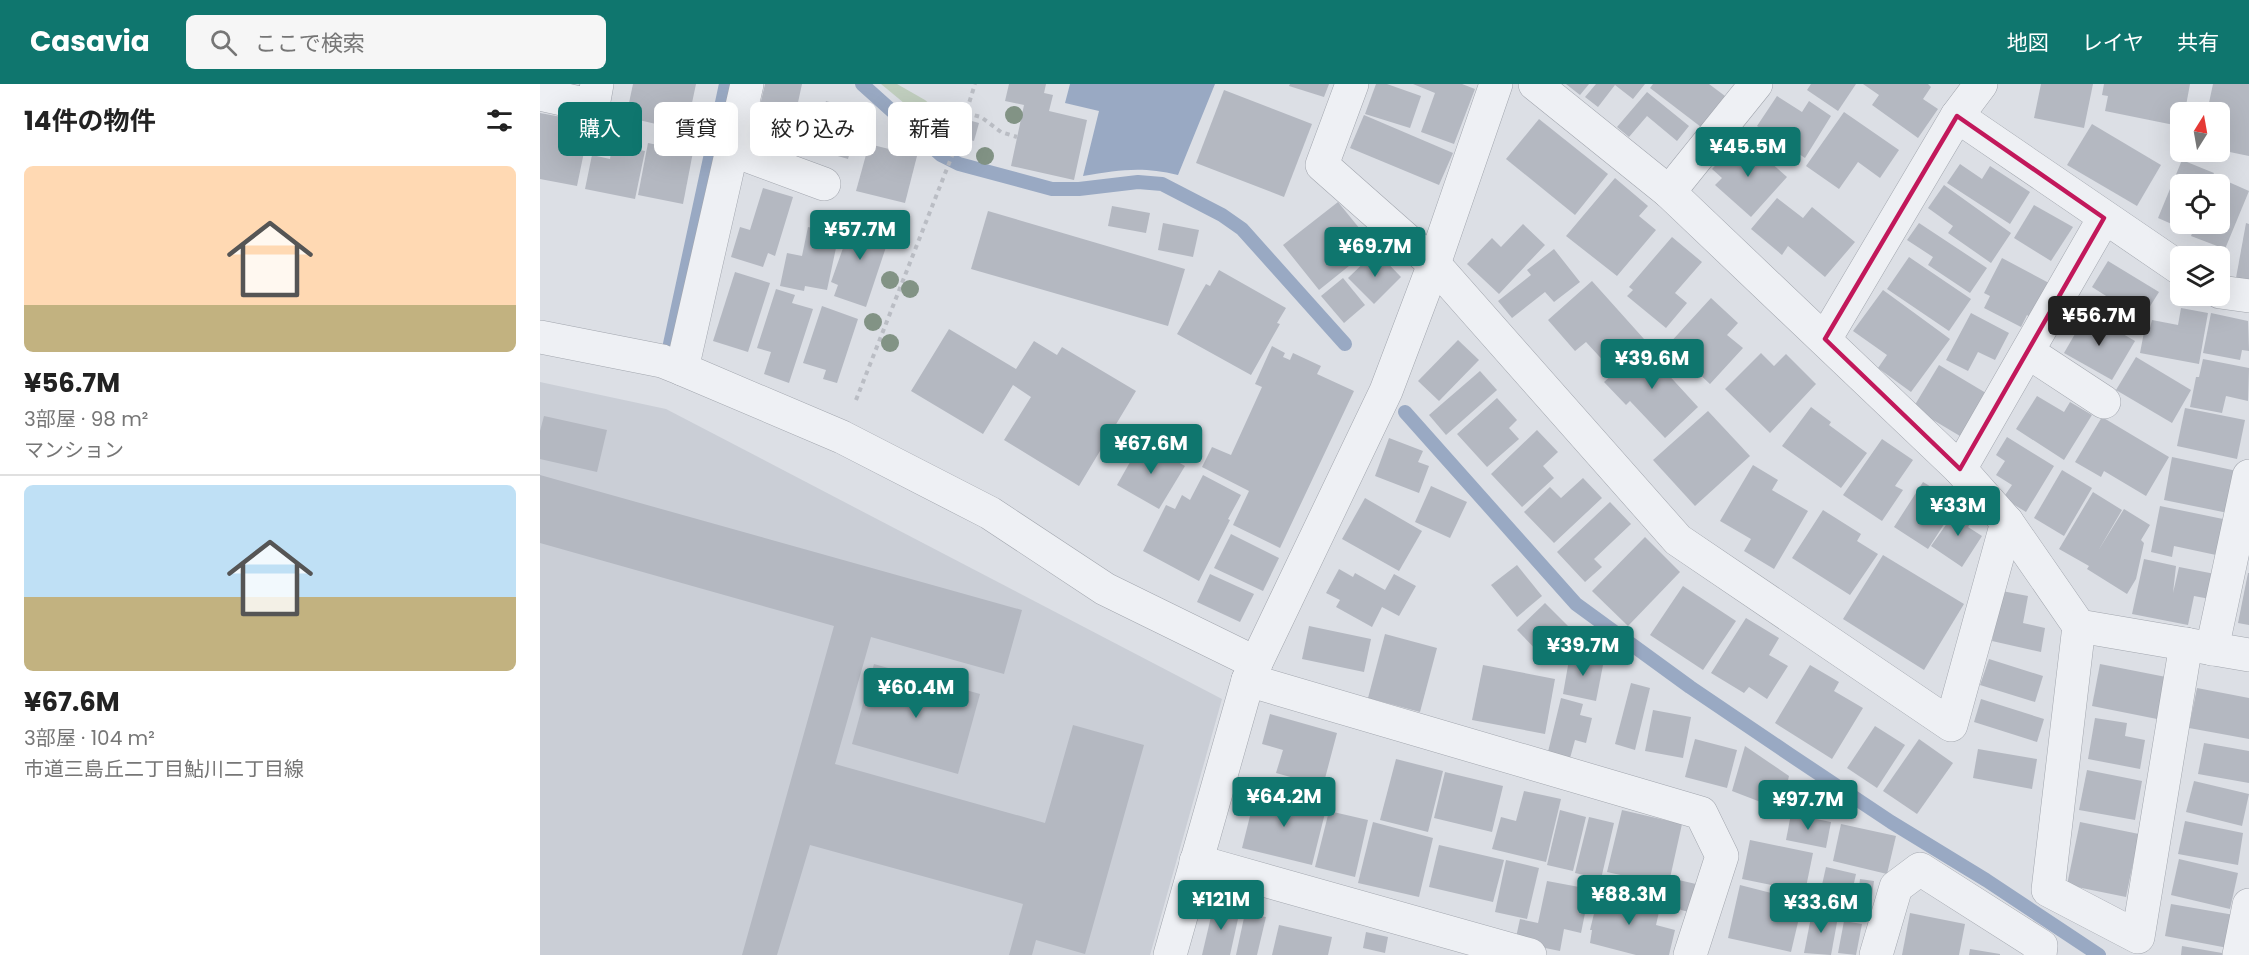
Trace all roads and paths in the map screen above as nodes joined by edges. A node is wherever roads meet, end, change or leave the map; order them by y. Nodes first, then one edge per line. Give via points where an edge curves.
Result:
1 (597, 84) edge
2 (747, 84) edge
3 (975, 84) edge
4 (1352, 84) edge
5 (1496, 84) edge
6 (1535, 84) edge
7 (1756, 84) edge
8 (1981, 84) edge
9 (540, 94) edge
10 (969, 102) edge
11 (972, 115) edge
12 (1957, 116) junction
13 (738, 124) edge
14 (1017, 137) dead end
15 (738, 152) edge
16 (731, 156) edge
17 (952, 156) edge
18 (824, 184) dead end
19 (1669, 192) junction
20 (2104, 218) junction
21 (2170, 263) edge
22 (1434, 264) junction
23 (2230, 293) edge
24 (2249, 296) edge
25 (540, 337) edge
26 (1825, 339) junction
27 (2028, 352) junction
28 (682, 369) junction
29 (2104, 402) dead end
30 (842, 437) junction
31 (1960, 469) junction
32 (2249, 476) edge
33 (2007, 522) junction
34 (2079, 626) junction
35 (2199, 647) junction
36 (2249, 655) edge
37 (1252, 671) junction
38 (1197, 861) junction
39 (2249, 905) edge
40 (1170, 955) edge
41 (1530, 955) edge
42 (1690, 955) edge
43 (1876, 955) edge
44 (2040, 955) edge
45 (2239, 955) edge

1 - 9 street via 593,106
2 - 13 street
3 - 10 path
4 - 22 street via 1322,165
5 - 22 street
6 - 19 street
7 - 19 street
8 - 12 street
11 - 14 path
12 - 20 street
12 - 26 street
15 - 18 street
16 - 28 street
17 - 30 path
19 - 26 street
20 - 21 street
20 - 27 street
22 - 33 street via 1678,540 1951,725
22 - 37 street via 1386,391
23 - 24 street
25 - 28 street via 662,361
26 - 31 street
27 - 29 street
27 - 31 street
28 - 30 street
30 - 37 street via 990,513 1105,589
31 - 33 street
32 - 35 street
33 - 34 street
34 - 35 street
34 - 35 street via 2048,890 2138,937
35 - 36 street
37 - 38 street
37 - 42 street via 1701,813 1722,856
38 - 40 street
38 - 41 street
39 - 45 street
43 - 44 street via 1896,887 1920,869 2041,946

